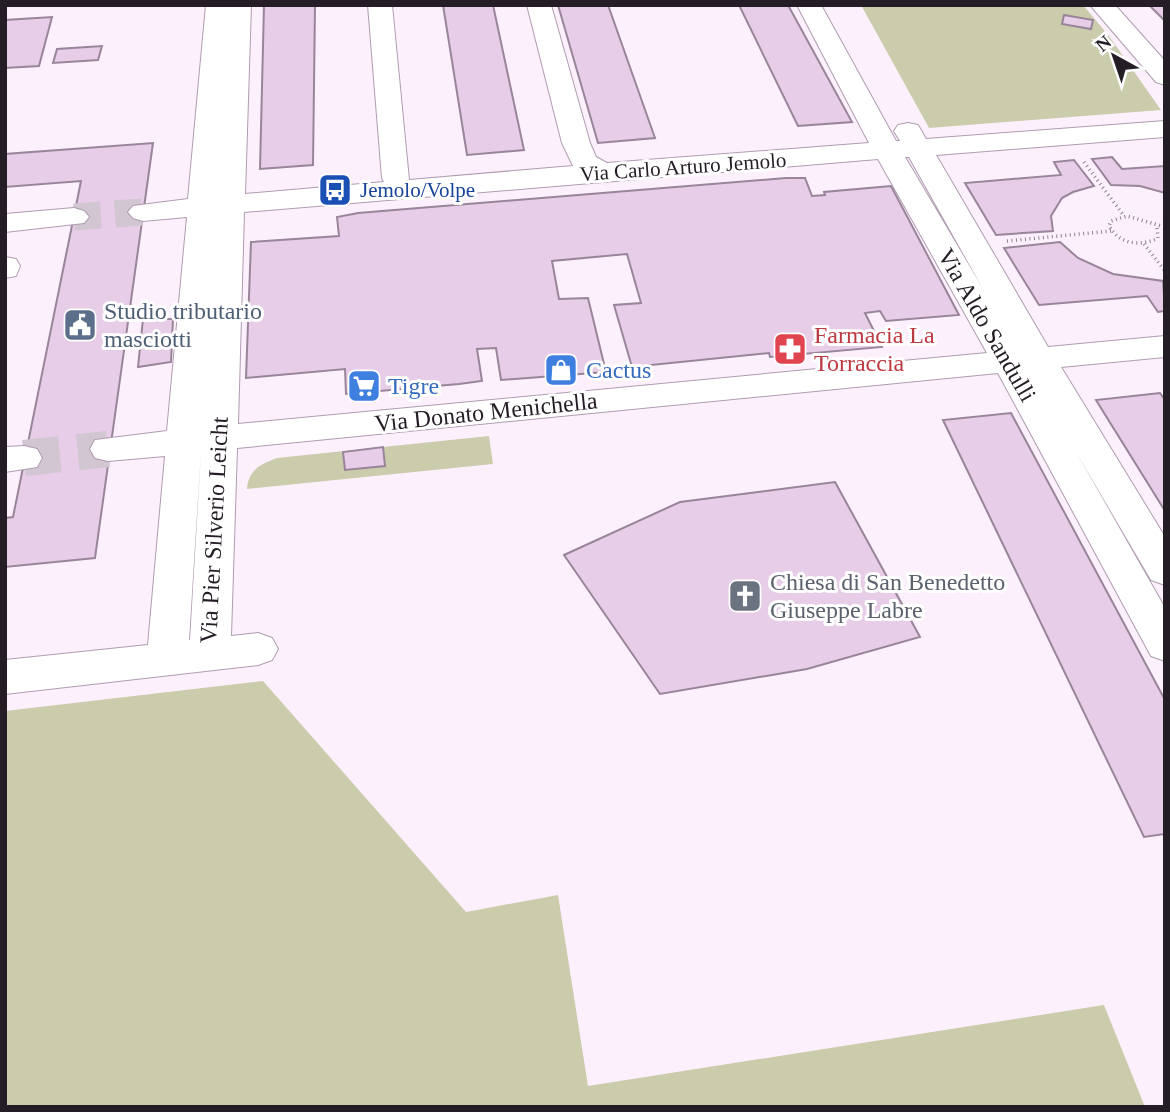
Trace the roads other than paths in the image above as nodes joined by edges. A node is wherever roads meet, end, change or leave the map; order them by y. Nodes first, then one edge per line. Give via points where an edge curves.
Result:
1 (218, 5) edge
2 (240, 5) edge
3 (380, 5) edge
4 (514, 5) edge
5 (539, 5) edge
6 (809, 5) edge
7 (834, 5) edge
8 (1102, 5) edge
9 (1128, 5) edge
10 (1165, 46) edge
11 (1165, 78) edge
12 (1165, 130) edge
13 (903, 151) junction
14 (604, 173) junction
15 (538, 177) junction
16 (396, 178) dead end
17 (216, 204) junction
18 (143, 212) tunnel mouth
19 (74, 217) tunnel mouth
20 (5, 223) edge
21 (1165, 346) edge
22 (1025, 360) junction
23 (220, 438) junction
24 (183, 441) junction
25 (108, 449) tunnel mouth
26 (1165, 570) edge
27 (1165, 645) edge
28 (258, 649) dead end
29 (210, 654) junction
30 (167, 659) junction
31 (5, 677) edge

1 - 17 street, Via Pier Silverio Leicht
2 - 17 street, Via Pier Silverio Leicht
3 - 16 street
4 - 15 street via 553,145 552,164
5 - 14 street via 576,143 584,162
6 - 13 street, Via Aldo Sandulli
7 - 13 street, Via Aldo Sandulli
8 - 11 street
9 - 10 street
12 - 13 street, Via Carlo Arturo Jemolo
13 - 14 street, Via Carlo Arturo Jemolo
13 - 22 street, Via Aldo Sandulli
13 - 22 street, Via Aldo Sandulli via 973,245
14 - 15 street, Via Carlo Arturo Jemolo
15 - 17 street, Via Carlo Arturo Jemolo
17 - 18 street, Via Carlo Arturo Jemolo
17 - 23 street, Via Pier Silverio Leicht
17 - 24 street, Via Pier Silverio Leicht
19 - 20 street
21 - 22 street, Via Donato Menichella
22 - 23 street, Via Donato Menichella
22 - 26 street, Via Aldo Sandulli
22 - 27 street, Via Aldo Sandulli
23 - 24 street, Via Donato Menichella
23 - 29 street, Via Pier Silverio Leicht
24 - 25 street, Via Donato Menichella
24 - 30 street, Via Pier Silverio Leicht
28 - 29 street
29 - 30 street, Via Pier Silverio Leicht
30 - 31 street

